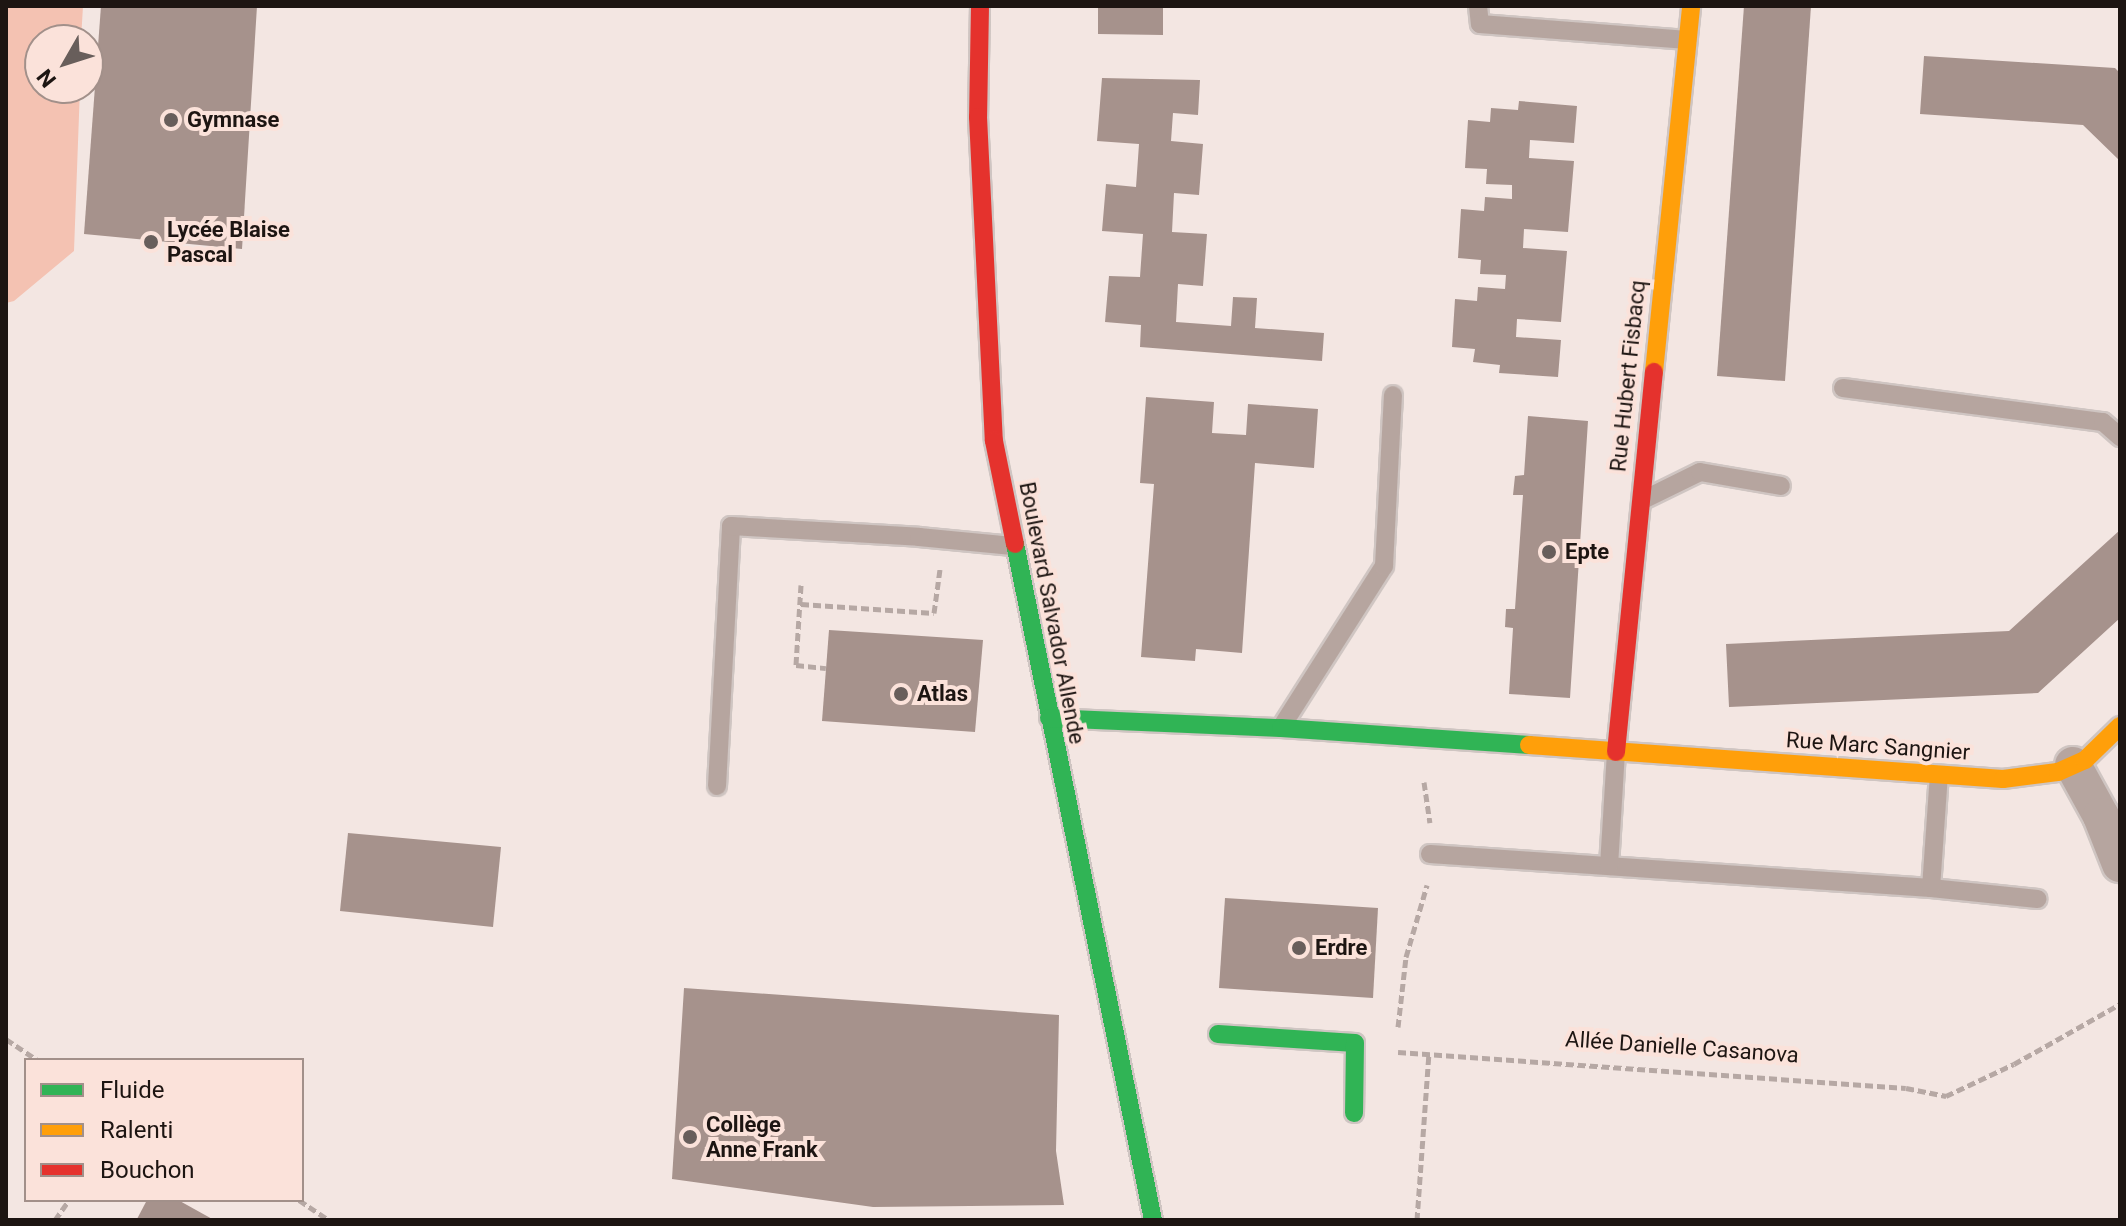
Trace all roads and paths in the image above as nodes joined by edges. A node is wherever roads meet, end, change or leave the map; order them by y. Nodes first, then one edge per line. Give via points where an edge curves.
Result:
1 (980, 6) edge
2 (1478, 6) edge
3 (1691, 6) edge
4 (1687, 40) junction
5 (1843, 388) dead end
6 (1393, 395) dead end
7 (2120, 437) edge
8 (1781, 486) dead end
9 (1639, 502) junction
10 (944, 539) junction
11 (1013, 546) junction
12 (801, 585) dead end
13 (801, 604) junction
14 (826, 668) dead end
15 (1049, 718) junction
16 (2120, 726) edge
17 (1281, 728) junction
18 (1414, 738) junction
19 (1616, 752) junction
20 (2073, 765) junction
21 (1939, 775) junction
22 (717, 786) dead end
23 (1430, 854) junction
24 (2120, 864) edge
25 (1609, 866) junction
26 (1931, 888) junction
27 (2037, 899) dead end
28 (2120, 1004) edge
29 (1398, 1030) dead end
30 (1218, 1034) dead end
31 (6, 1039) edge
32 (1396, 1041) dead end
33 (1429, 1054) junction
34 (34, 1058) edge
35 (1354, 1113) dead end
36 (68, 1202) edge
37 (302, 1202) edge
38 (55, 1220) edge
39 (329, 1220) edge
40 (1153, 1220) edge
41 (1417, 1220) edge

1 - 11 street, Boulevard Salvador Allende via 978,117 994,441
2 - 4 lane via 1480,24
3 - 4 street, Rue Hubert Fisbacq
4 - 9 street, Rue Hubert Fisbacq
5 - 7 lane via 2103,422
6 - 17 lane via 1384,566
8 - 9 lane via 1700,472
9 - 19 street, Rue Hubert Fisbacq
10 - 11 lane
10 - 13 path via 934,613
10 - 22 lane via 731,526
11 - 15 street, Boulevard Salvador Allende
12 - 13 path
13 - 14 path via 796,665
15 - 17 street, Rue Marc Sangnier
15 - 40 street, Boulevard Salvador Allende
16 - 20 street, Rue Marc Sangnier
17 - 18 street, Rue Marc Sangnier
18 - 19 street, Rue Marc Sangnier
18 - 23 path via 1430,810
19 - 21 street, Rue Marc Sangnier
19 - 25 lane
20 - 21 street, Rue Marc Sangnier via 2033,778
20 - 24 street
21 - 26 lane
23 - 25 lane
23 - 29 path via 1426,898 1406,957
25 - 26 lane
26 - 27 lane
28 - 33 path, Allée Danielle Casanova via 1946,1096 1891,1086
30 - 35 street via 1355,1043
31 - 34 path
32 - 33 path, Allée Danielle Casanova via 1395,1052
33 - 41 path
36 - 38 path
37 - 39 path

